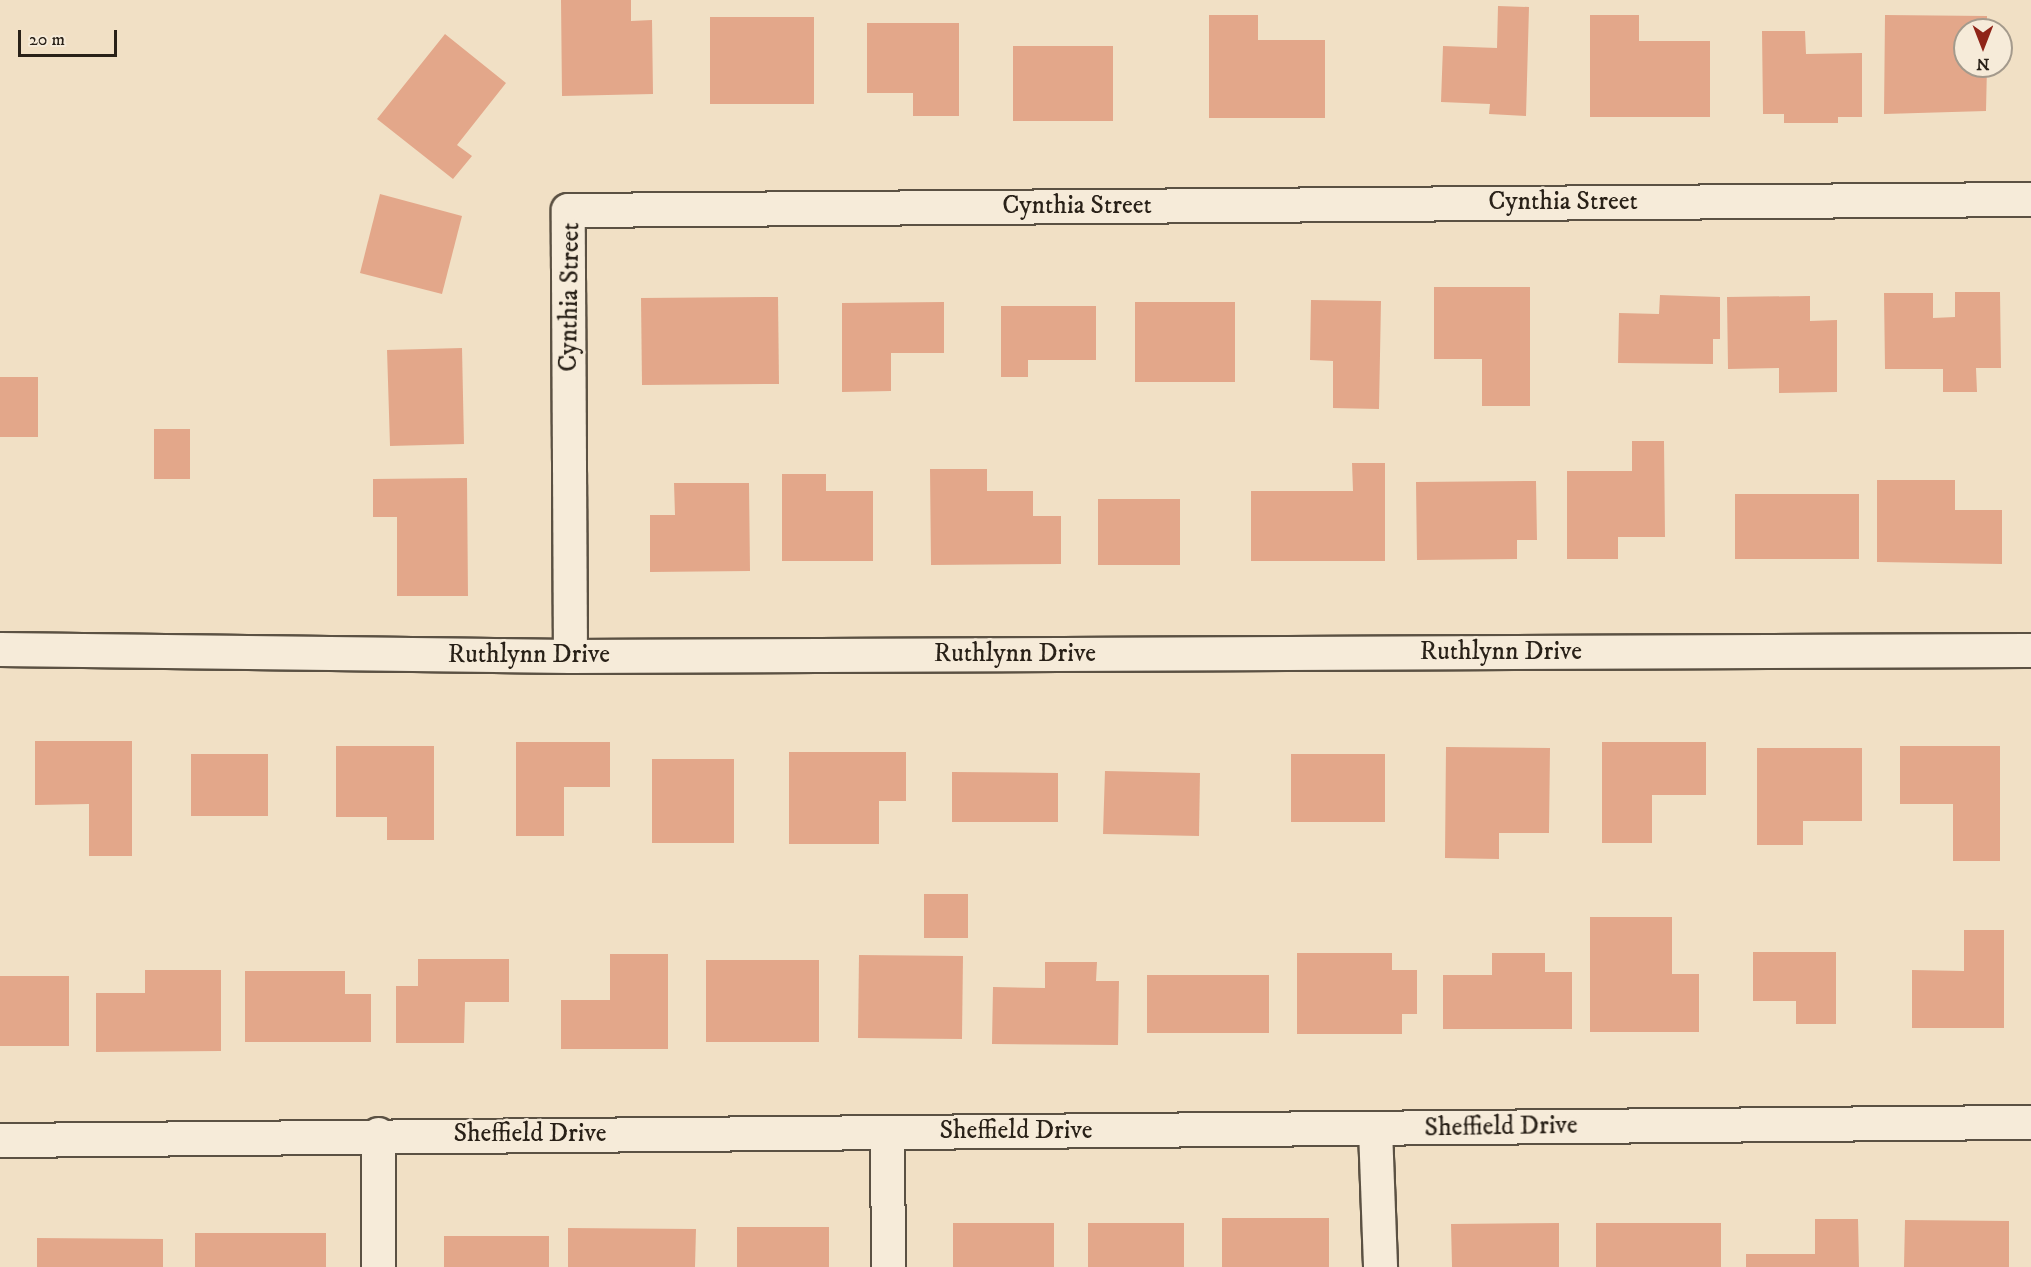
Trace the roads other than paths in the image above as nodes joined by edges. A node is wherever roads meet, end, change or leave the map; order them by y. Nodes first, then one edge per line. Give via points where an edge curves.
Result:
1 (2031, 199) edge
2 (0, 649) edge
3 (2031, 650) edge
4 (570, 656) junction
5 (2031, 1122) edge
6 (1375, 1129) junction
7 (887, 1132) junction
8 (378, 1134) junction
9 (0, 1140) edge
10 (378, 1267) edge
11 (888, 1267) edge
12 (1380, 1267) edge

1 - 4 street, Cynthia Street via 568,210
2 - 4 street, Ruthlynn Drive
3 - 4 street, Ruthlynn Drive
5 - 6 street, Sheffield Drive
6 - 7 street, Sheffield Drive
6 - 12 street
7 - 8 street, Sheffield Drive
7 - 11 street
8 - 9 street, Sheffield Drive
8 - 10 street

